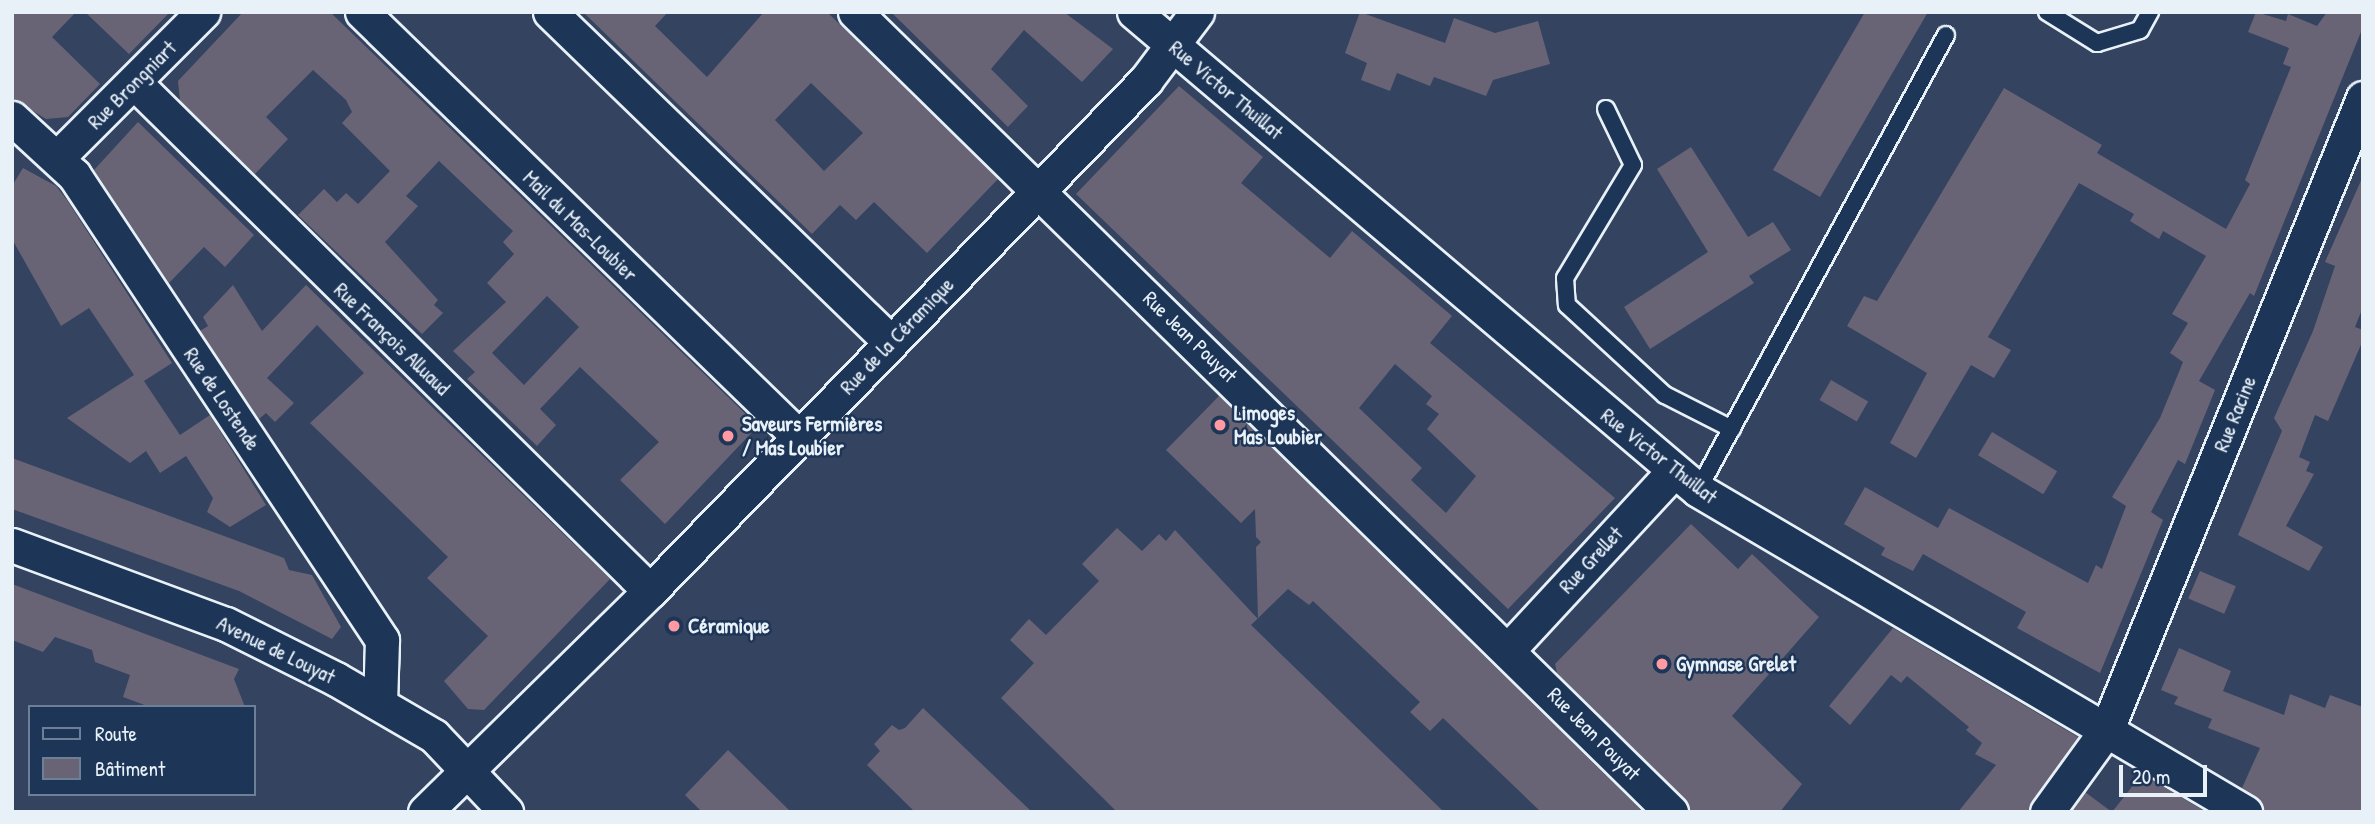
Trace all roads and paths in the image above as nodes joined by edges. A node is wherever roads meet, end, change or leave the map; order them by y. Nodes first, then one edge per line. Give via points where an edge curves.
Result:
1 (203, 12) edge
2 (362, 12) edge
3 (550, 12) edge
4 (855, 12) edge
5 (1134, 12) edge
6 (1197, 12) edge
7 (2047, 12) edge
8 (2150, 12) edge
9 (1946, 35) dead end
10 (1176, 47) junction
11 (136, 84) junction
12 (2363, 98) edge
13 (1606, 109) dead end
14 (12, 118) edge
15 (59, 156) junction
16 (1037, 188) junction
17 (890, 342) junction
18 (1732, 429) junction
19 (799, 437) junction
20 (1685, 481) junction
21 (12, 545) edge
22 (650, 591) junction
23 (1509, 649) junction
24 (380, 704) junction
25 (2107, 729) junction
26 (468, 772) junction
27 (425, 812) edge
28 (506, 812) edge
29 (1671, 812) edge
30 (2047, 812) edge
31 (2245, 812) edge

1 - 11 street, Rue Brongniart
2 - 19 street, Mail du Mas-Loubier
3 - 17 street
4 - 16 street, Rue Jean Pouyat
5 - 10 street, Rue Victor Thuillat
6 - 10 street, Rue de la Céramique
7 - 8 lane via 2097,43 2140,30
9 - 18 lane
10 - 16 street, Rue de la Céramique
10 - 20 street, Rue Victor Thuillat
11 - 15 street, Rue Brongniart
11 - 22 street, Rue François Alluaud
12 - 25 street, Rue Racine
13 - 18 lane via 1633,165 1565,278 1567,305 1665,395
14 - 15 street, Rue de Lostende
15 - 24 street, Rue de Lostende via 382,640
16 - 17 street, Rue de la Céramique
16 - 23 street, Rue Jean Pouyat
17 - 19 street, Rue de la Céramique
18 - 20 lane
19 - 22 street, Rue de la Céramique
20 - 23 street, Rue Grellet
20 - 25 street, Rue Victor Thuillat
21 - 24 street, Avenue de Louyat via 226,624
22 - 26 street, Rue de la Céramique
23 - 29 street, Rue Jean Pouyat
24 - 26 street, Avenue de Louyat via 434,736
25 - 30 street, Rue Racine
25 - 31 street, Rue Victor Thuillat
26 - 27 street, Rue de la Céramique
26 - 28 street, Avenue de Louyat

